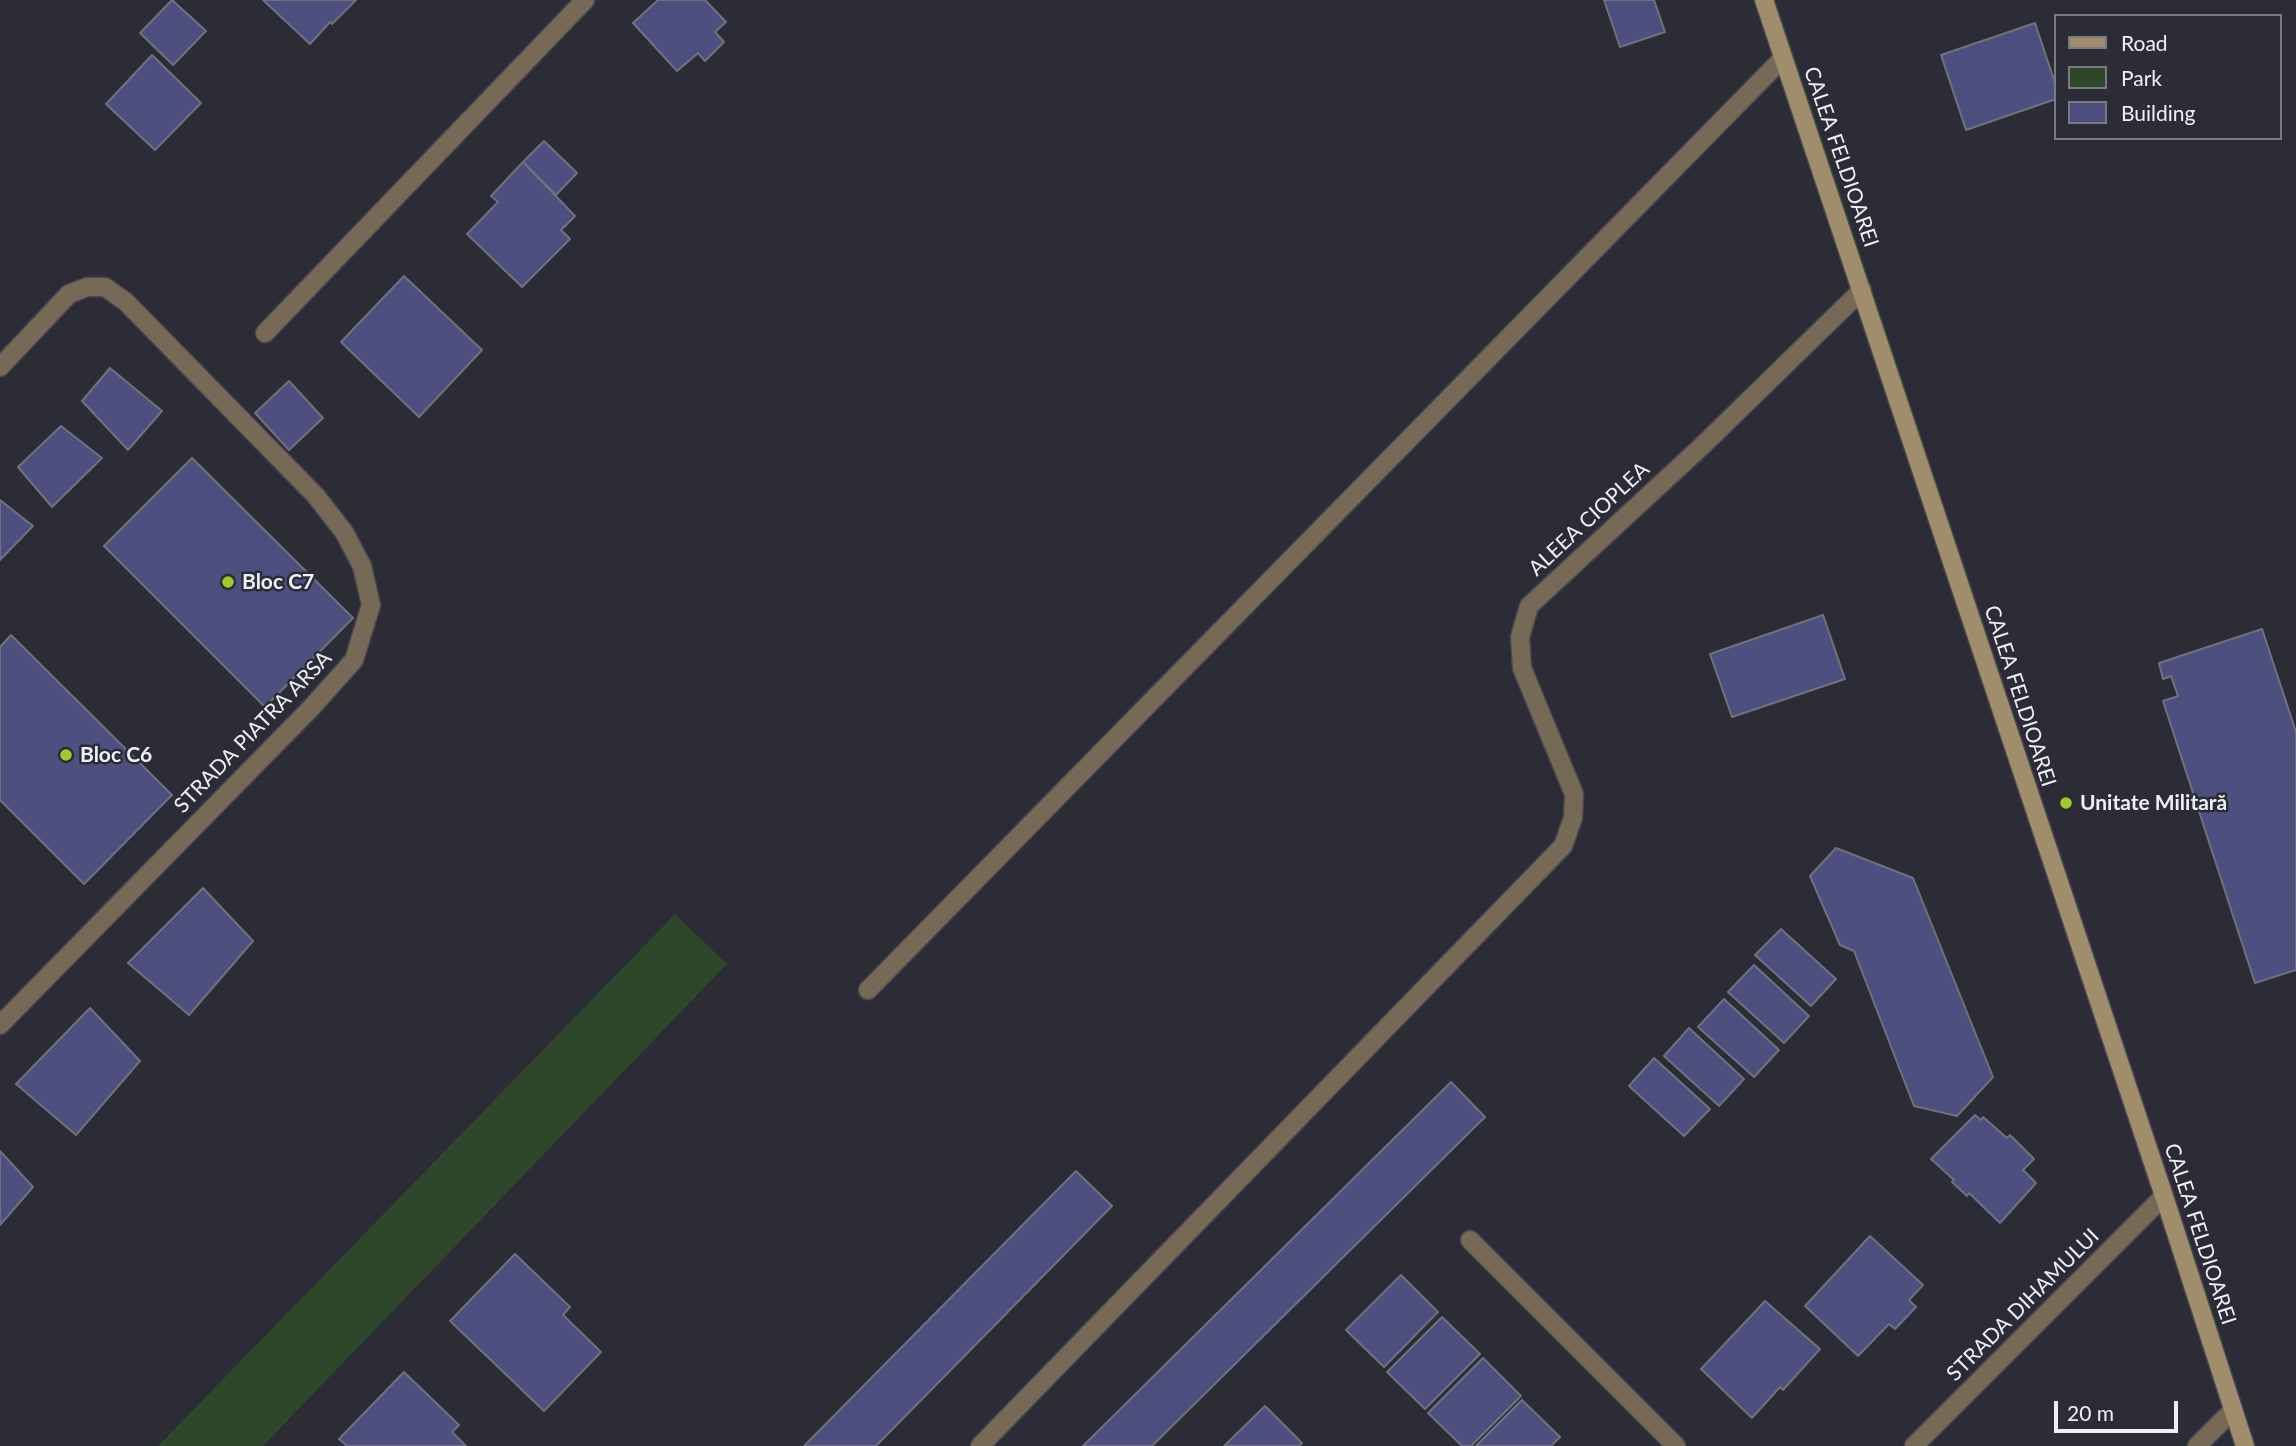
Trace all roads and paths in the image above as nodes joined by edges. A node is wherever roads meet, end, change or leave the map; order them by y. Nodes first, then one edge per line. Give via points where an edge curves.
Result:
1 (585, 0) edge
2 (1764, 0) edge
3 (1783, 58) junction
4 (1862, 290) junction
5 (265, 333) dead end
6 (0, 367) edge
7 (868, 990) dead end
8 (0, 1024) edge
9 (2164, 1196) junction
10 (1470, 1240) dead end
11 (2233, 1410) junction
12 (979, 1446) edge
13 (1676, 1446) edge
14 (1914, 1446) edge
15 (2197, 1446) edge
16 (2245, 1446) edge

1 - 5 street
2 - 3 main road, CALEA FELDIOAREI
3 - 4 main road, CALEA FELDIOAREI
3 - 7 street
4 - 9 main road, CALEA FELDIOAREI
4 - 12 street, ALEEA CIOPLEA via 1529,606 1520,637 1522,668 1574,794 1573,818 1563,846
6 - 8 street, STRADA PIATRA ARSA via 69,295 87,287 105,288 126,302 316,496 344,532 362,566 371,605 354,660
9 - 11 main road, CALEA FELDIOAREI
9 - 14 street, STRADA DIHAMULUI
10 - 13 street
11 - 15 street
11 - 16 main road, CALEA FELDIOAREI

